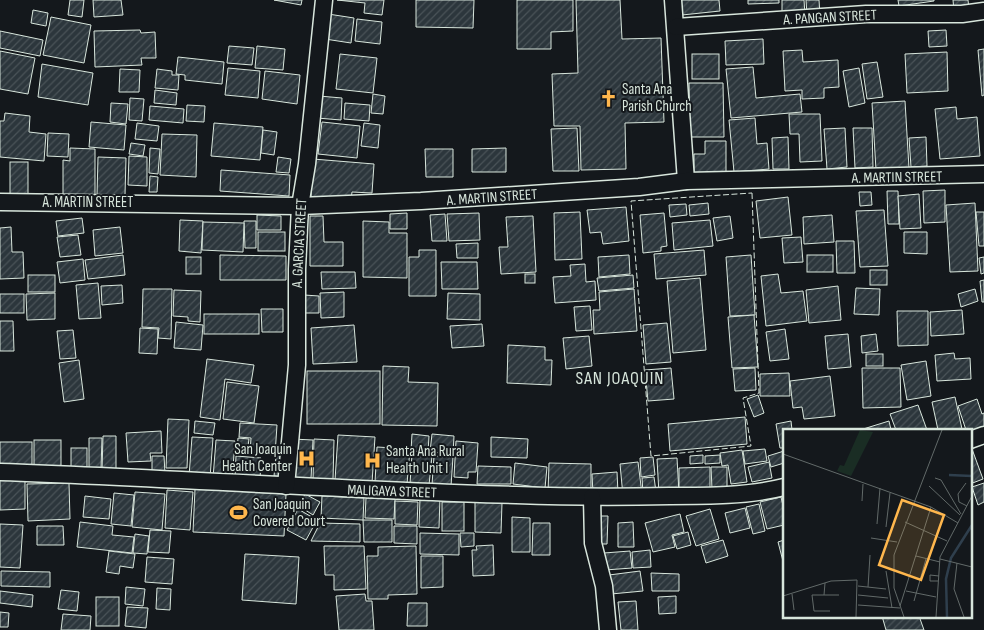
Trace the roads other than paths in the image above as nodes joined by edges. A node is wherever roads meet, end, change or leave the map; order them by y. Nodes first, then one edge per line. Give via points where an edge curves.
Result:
1 (324, 0) edge
2 (673, 0) edge
3 (984, 11) edge
4 (676, 27) junction
5 (984, 174) edge
6 (686, 182) junction
7 (0, 202) edge
8 (300, 206) junction
9 (984, 435) edge
10 (972, 439) edge
11 (0, 472) edge
12 (286, 486) junction
13 (783, 487) edge
14 (592, 497) junction
15 (608, 630) edge

1 - 8 street, A. GARCIA STREET
2 - 4 street
3 - 4 street, A. PANGAN STREET via 856,15
4 - 6 street
5 - 6 street, A. MARTIN STREET
6 - 8 street, A. MARTIN STREET via 421,202
7 - 8 street, A. MARTIN STREET
8 - 12 street, A. GARCIA STREET via 296,365
9 - 10 street
11 - 12 street, MALIGAYA STREET
12 - 14 street, MALIGAYA STREET
13 - 14 street, MALIGAYA STREET via 701,496
14 - 15 street via 593,543 604,586

